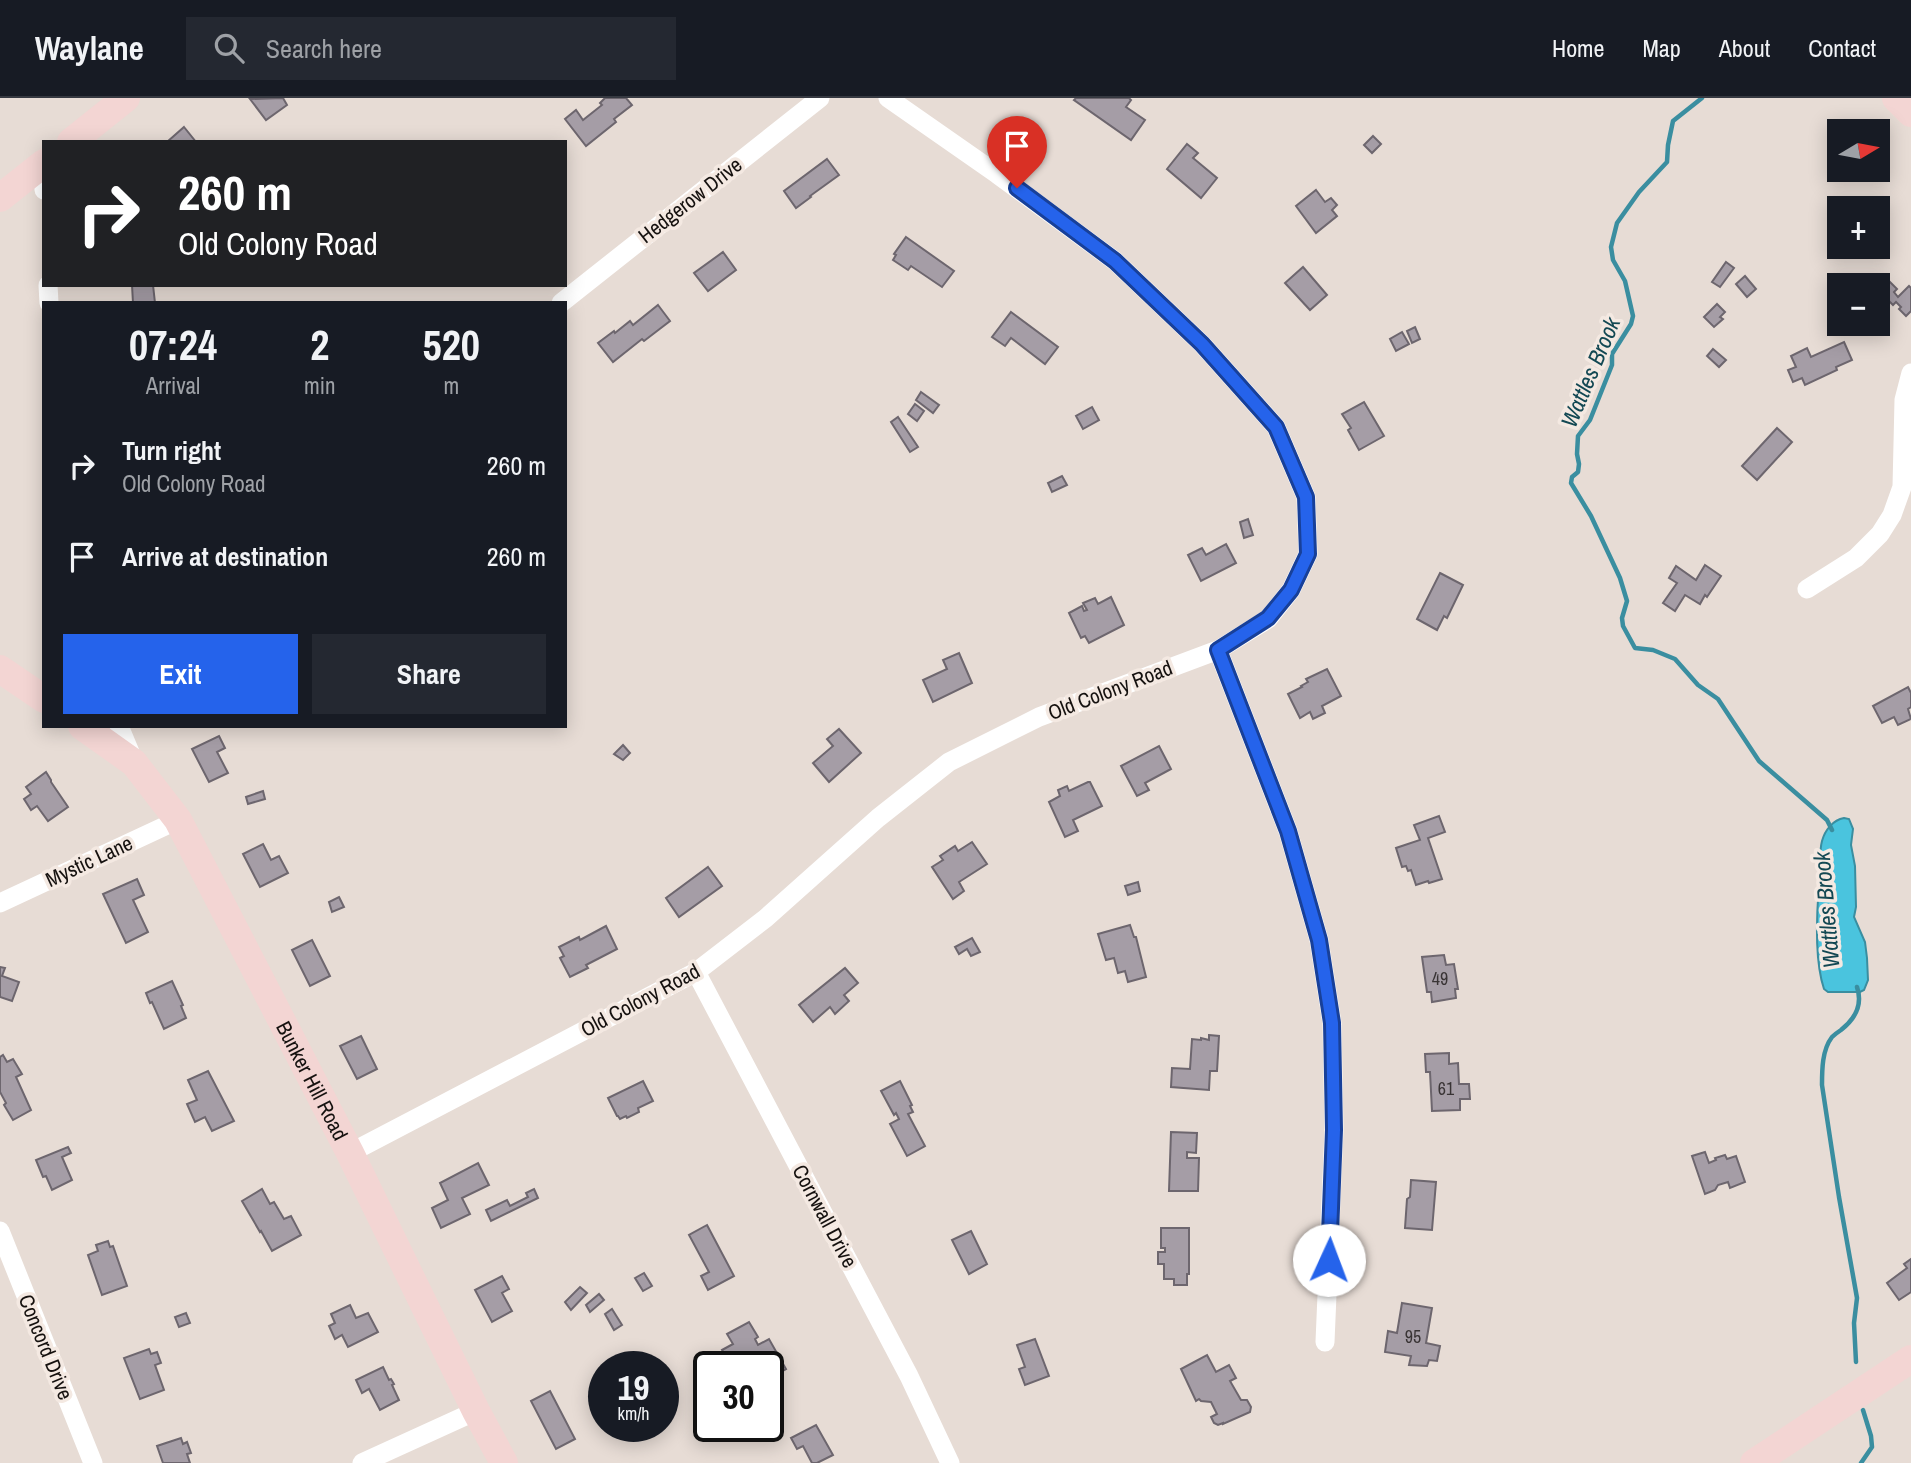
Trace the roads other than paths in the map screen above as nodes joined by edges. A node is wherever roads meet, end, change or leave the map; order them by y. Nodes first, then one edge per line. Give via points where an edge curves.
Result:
1 (126, 98) edge
2 (820, 98) edge
3 (888, 98) edge
4 (1896, 98) edge
5 (1911, 113) edge
6 (74, 140) edge
7 (42, 173) edge
8 (0, 198) edge
9 (564, 301) edge
10 (1911, 373) edge
11 (1807, 589) dead end
12 (1218, 650) junction
13 (0, 669) edge
14 (42, 698) edge
15 (85, 728) edge
16 (120, 728) edge
17 (134, 763) junction
18 (178, 820) junction
19 (0, 903) edge
20 (696, 972) junction
21 (350, 1153) junction
22 (0, 1231) edge
23 (1325, 1342) dead end
24 (1910, 1362) edge
25 (476, 1411) junction
26 (93, 1463) edge
27 (362, 1463) edge
28 (504, 1463) edge
29 (950, 1463) edge
30 (1754, 1463) edge

1 - 6 street
2 - 9 street, Hedgerow Drive
3 - 12 street, Old Colony Road via 1115,261 1202,344 1276,427 1306,497 1308,554 1291,590 1268,618
4 - 5 street
7 - 8 street
10 - 11 street via 1904,400 1902,487 1892,515 1856,558
12 - 20 street, Old Colony Road via 1039,717 949,762
12 - 23 street via 1288,831 1319,940 1332,1023 1334,1130
13 - 14 street
15 - 17 street, Bunker Hill Road
16 - 17 street
17 - 18 street, Bunker Hill Road
18 - 19 street, Mystic Lane
18 - 21 street, Bunker Hill Road
20 - 21 street, Old Colony Road
20 - 29 street, Cornwall Drive via 909,1376
21 - 25 street, Bunker Hill Road
22 - 26 street, Concord Drive
24 - 30 street
25 - 27 street
25 - 28 street, Bunker Hill Road

